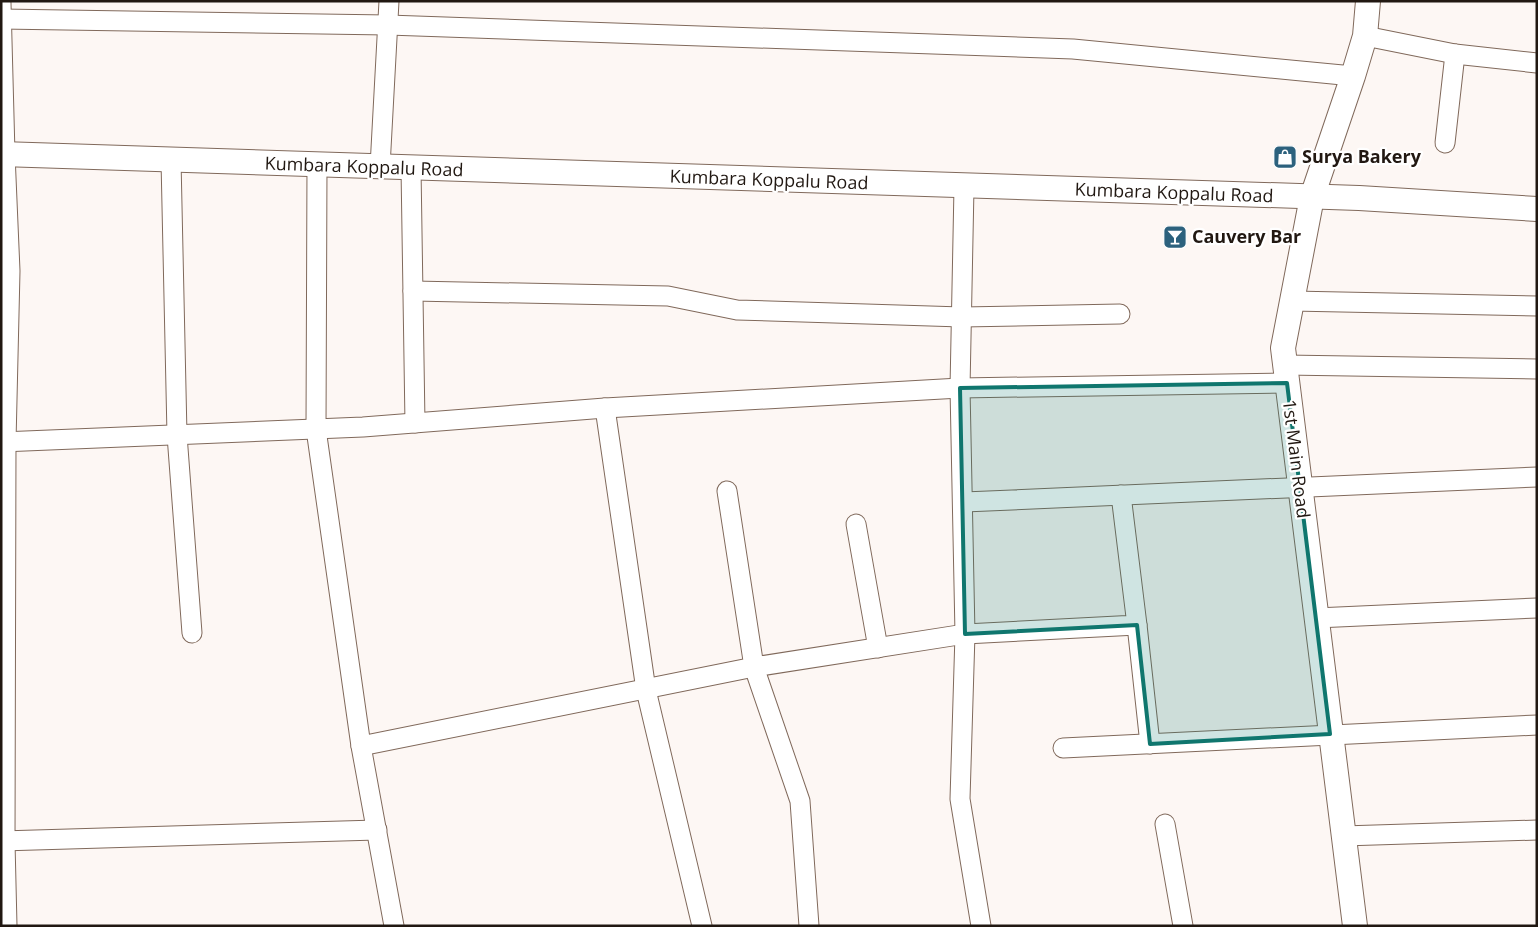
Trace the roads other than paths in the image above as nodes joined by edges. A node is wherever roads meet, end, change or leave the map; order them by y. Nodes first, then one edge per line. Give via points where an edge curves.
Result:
1 (389, 1) edge
2 (1368, 1) edge
3 (1, 3) edge
4 (1, 19) edge
5 (388, 25) junction
6 (1365, 36) junction
7 (1455, 54) junction
8 (1537, 64) edge
9 (1353, 76) junction
10 (1445, 143) dead end
11 (3, 154) edge
12 (171, 160) junction
13 (318, 165) junction
14 (380, 167) junction
15 (412, 168) junction
16 (964, 187) junction
17 (1312, 197) junction
18 (1537, 209) edge
19 (6, 272) edge
20 (413, 291) junction
21 (1292, 301) junction
22 (1537, 306) edge
23 (1120, 314) dead end
24 (962, 317) junction
25 (1537, 369) edge
26 (1286, 374) junction
27 (960, 388) junction
28 (605, 408) junction
29 (415, 423) junction
30 (316, 429) junction
31 (177, 435) junction
32 (4, 442) edge
33 (1537, 477) edge
34 (1300, 487) junction
35 (727, 491) dead end
36 (1121, 495) junction
37 (964, 502) junction
38 (856, 524) dead end
39 (1537, 608) edge
40 (1316, 618) junction
41 (1137, 625) junction
42 (192, 633) dead end
43 (966, 634) junction
44 (878, 648) junction
45 (754, 667) junction
46 (3, 673) edge
47 (646, 690) junction
48 (1537, 725) edge
49 (1330, 734) junction
50 (1150, 744) junction
51 (361, 746) junction
52 (1063, 748) dead end
53 (1165, 824) dead end
54 (377, 830) junction
55 (1537, 830) edge
56 (1343, 836) junction
57 (3, 842) edge
58 (7, 926) edge
59 (394, 926) edge
60 (702, 926) edge
61 (808, 926) edge
62 (981, 926) edge
63 (1183, 926) edge
64 (1355, 926) edge

1 - 5 street
2 - 6 street, 1st Main Road
3 - 4 street
4 - 5 street
4 - 11 street
5 - 9 street via 1073,49
5 - 14 street
6 - 7 street
6 - 9 street, 1st Main Road
7 - 8 street
7 - 10 street
9 - 17 street, 1st Main Road
11 - 12 street, Kumbara Koppalu Road
11 - 19 street
12 - 13 street, Kumbara Koppalu Road
12 - 31 street
13 - 14 street, Kumbara Koppalu Road
13 - 30 street
14 - 15 street, Kumbara Koppalu Road
15 - 16 street, Kumbara Koppalu Road
15 - 20 street
16 - 17 street, Kumbara Koppalu Road
16 - 24 street
17 - 18 street, Kumbara Koppalu Road
17 - 21 street, 1st Main Road
19 - 32 street
20 - 24 street via 668,296 737,310
20 - 29 street
21 - 22 street
21 - 26 street, 1st Main Road via 1282,348
23 - 24 street
24 - 27 street
25 - 26 street
26 - 27 street
26 - 34 street, 1st Main Road
27 - 28 street
27 - 37 street
28 - 29 street
28 - 47 street
29 - 30 street
30 - 31 street
30 - 51 street
31 - 32 street
31 - 42 street
32 - 46 street
33 - 34 street
34 - 36 street
34 - 40 street, 1st Main Road
35 - 45 street
36 - 37 street
36 - 41 street
37 - 43 street
38 - 44 street
39 - 40 street
40 - 49 street, 1st Main Road
41 - 43 street
41 - 50 street
43 - 44 street
43 - 62 street via 960,799
44 - 45 street
45 - 47 street
45 - 61 street via 800,801
46 - 57 street
47 - 51 street
47 - 60 street
48 - 49 street
49 - 50 street
49 - 56 street, 1st Main Road
50 - 52 street
51 - 54 street
53 - 63 street
54 - 57 street
54 - 59 street
55 - 56 street
56 - 64 street, 1st Main Road
57 - 58 street

